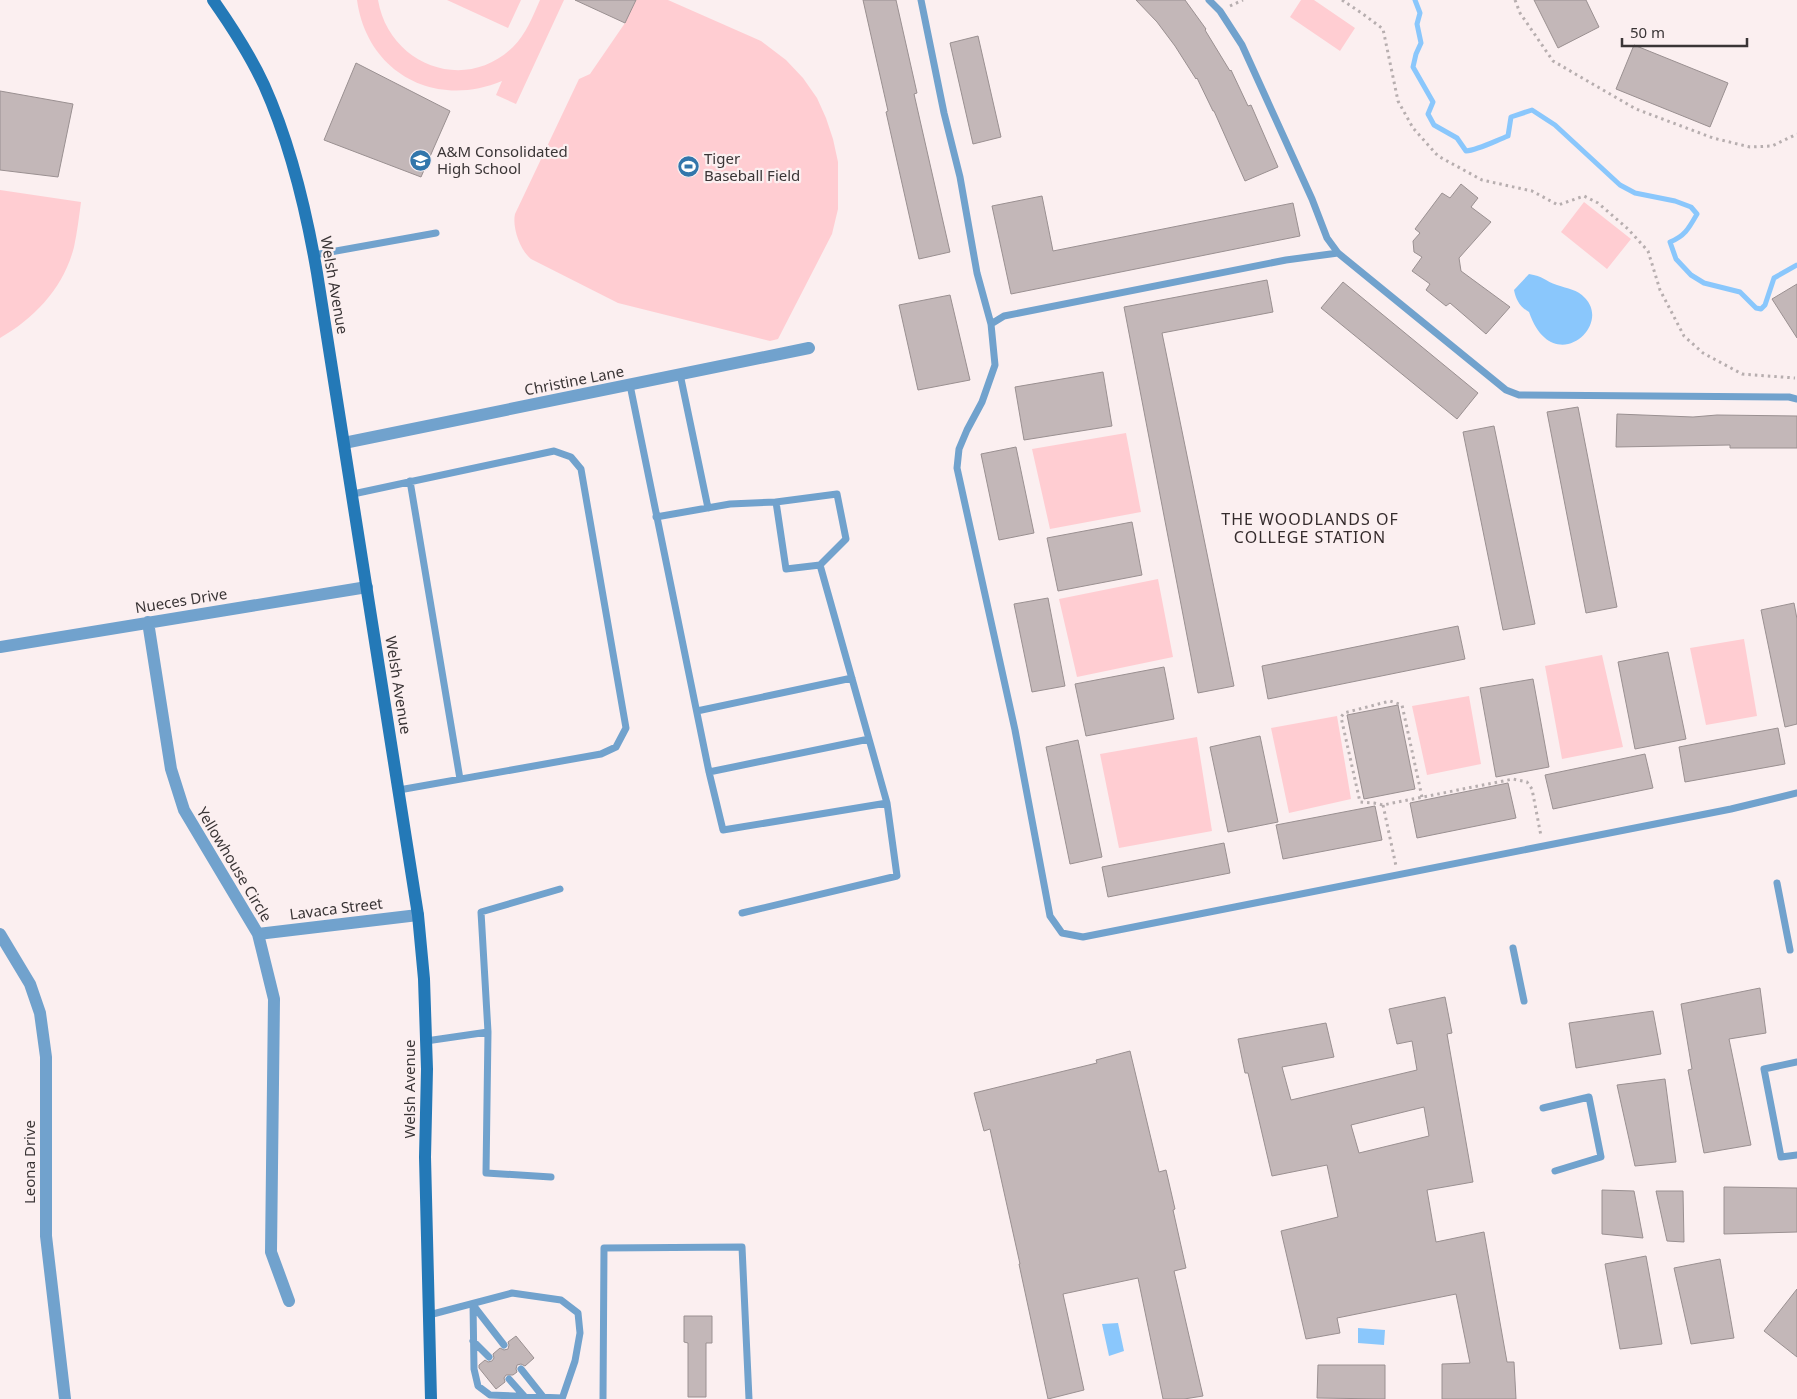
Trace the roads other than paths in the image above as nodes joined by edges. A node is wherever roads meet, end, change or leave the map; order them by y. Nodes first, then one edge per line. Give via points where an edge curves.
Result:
1 (212, 0) edge
2 (921, 0) edge
3 (1209, 0) edge
4 (436, 233) dead end
5 (1338, 253) junction
6 (314, 255) junction
7 (991, 324) junction
8 (809, 348) dead end
9 (680, 374) junction
10 (630, 385) junction
11 (1797, 399) edge
12 (344, 443) junction
13 (410, 481) junction
14 (353, 494) junction
15 (776, 502) junction
16 (708, 508) junction
17 (656, 517) junction
18 (820, 565) junction
19 (368, 587) junction
20 (148, 622) junction
21 (0, 647) edge
22 (852, 678) junction
23 (697, 711) junction
24 (869, 739) junction
25 (709, 772) junction
26 (460, 779) junction
27 (399, 790) junction
28 (1797, 793) edge
29 (887, 803) junction
30 (1777, 884) dead end
31 (560, 890) dead end
32 (742, 913) dead end
33 (418, 915) junction
34 (0, 934) edge
35 (258, 934) junction
36 (1513, 948) dead end
37 (1790, 950) dead end
38 (1524, 1001) dead end
39 (488, 1032) junction
40 (426, 1041) junction
41 (1797, 1062) edge
42 (1543, 1108) dead end
43 (1797, 1155) edge
44 (1555, 1171) dead end
45 (551, 1177) dead end
46 (289, 1301) dead end
47 (472, 1304) junction
48 (429, 1315) junction
49 (473, 1341) junction
50 (504, 1345) dead end
51 (489, 1357) dead end
52 (521, 1369) dead end
53 (509, 1379) dead end
54 (525, 1397) junction
55 (544, 1398) edge
56 (65, 1399) edge
57 (431, 1399) edge
58 (562, 1399) edge
59 (603, 1399) edge
60 (749, 1399) edge

1 - 6 main road, Welsh Avenue via 253,63 273,108 295,173
2 - 7 lane via 960,177 977,273
3 - 5 lane via 1242,45 1328,238
4 - 6 lane
5 - 7 lane via 1286,260 1004,316
5 - 11 lane via 1493,381 1519,395
6 - 12 main road, Welsh Avenue
7 - 28 lane via 995,365 982,402 958,449 957,468 1015,730 1050,916 1062,933 1083,937 1731,809
8 - 9 street, Christine Lane
9 - 10 street, Christine Lane
9 - 16 lane
10 - 12 street, Christine Lane
10 - 17 lane
12 - 14 main road, Welsh Avenue
13 - 14 lane
13 - 26 lane
13 - 26 lane via 554,451 571,457 581,469 626,728 616,746 601,754
14 - 19 main road, Welsh Avenue
15 - 16 lane
15 - 18 lane via 786,569
15 - 18 lane via 837,494 846,538
16 - 17 lane
17 - 23 lane
18 - 22 lane
19 - 20 street, Nueces Drive
19 - 27 main road, Welsh Avenue
20 - 21 street, Nueces Drive
20 - 35 street, Yellowhouse Circle via 171,769 184,810
22 - 23 lane
22 - 24 lane
23 - 25 lane
24 - 25 lane
24 - 29 lane
25 - 29 lane via 724,830
26 - 27 lane
27 - 33 main road, Welsh Avenue
29 - 32 lane via 897,876
30 - 37 lane
31 - 39 lane via 481,912
33 - 35 street, Lavaca Street
33 - 40 main road, Welsh Avenue
34 - 56 street, Leona Drive via 30,984 40,1014 46,1057 46,1236
35 - 46 street, Yellowhouse Circle via 274,999 271,1252
36 - 38 lane
39 - 40 lane
39 - 45 lane via 486,1173
40 - 48 main road, Welsh Avenue
41 - 43 lane via 1764,1069 1781,1157
42 - 44 lane via 1589,1097 1601,1157
47 - 48 lane
47 - 49 lane
47 - 50 lane
47 - 58 lane via 512,1293 561,1300 578,1313 580,1333 575,1361
48 - 57 main road, Welsh Avenue
49 - 51 lane
49 - 54 lane via 478,1386 490,1395
52 - 55 lane
53 - 54 lane
54 - 55 lane
55 - 58 lane
59 - 60 lane via 604,1248 742,1247

